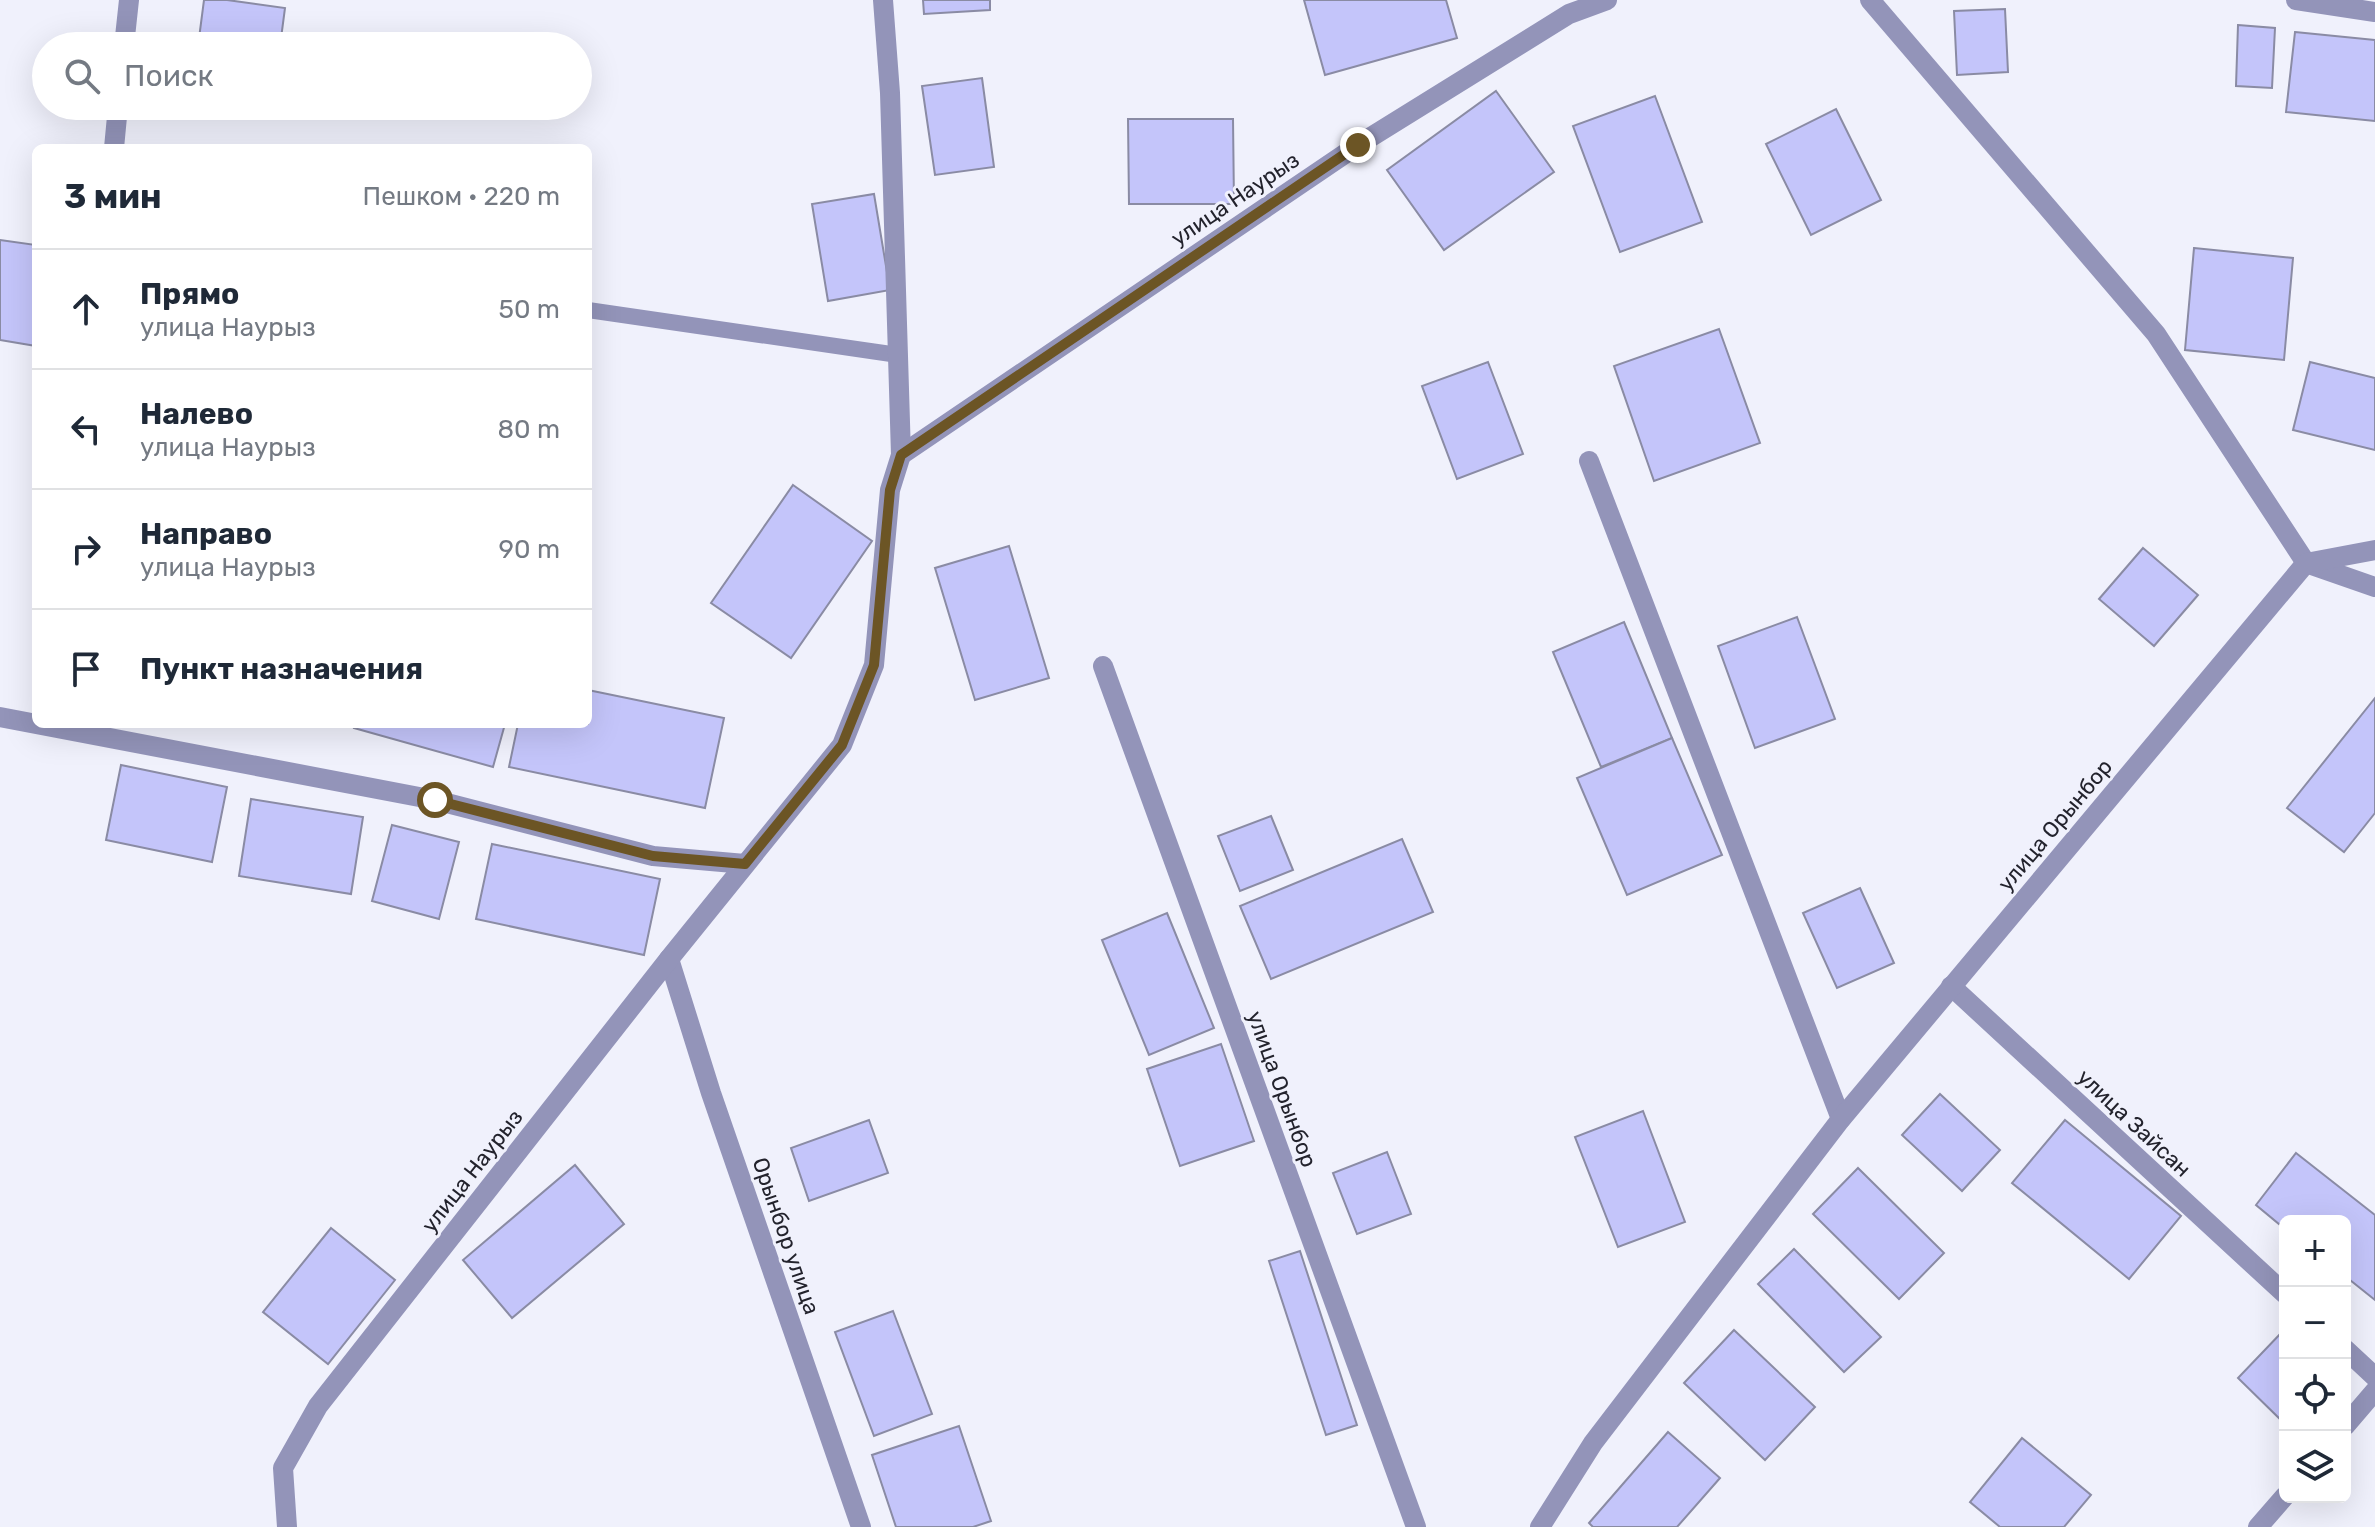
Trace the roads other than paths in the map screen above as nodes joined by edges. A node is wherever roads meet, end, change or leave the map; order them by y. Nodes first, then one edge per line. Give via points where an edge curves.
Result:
1 (129, 0) edge
2 (883, 0) edge
3 (1607, 0) edge
4 (1870, 0) edge
5 (2296, 0) edge
6 (2375, 12) edge
7 (126, 32) edge
8 (117, 120) edge
9 (114, 144) edge
10 (592, 311) edge
11 (898, 355) junction
12 (901, 455) junction
13 (1589, 461) dead end
14 (2375, 550) edge
15 (2306, 563) junction
16 (2375, 587) edge
17 (1103, 666) dead end
18 (0, 717) edge
19 (32, 722) edge
20 (64, 728) edge
21 (745, 864) junction
22 (669, 959) junction
23 (1951, 986) junction
24 (1841, 1119) junction
25 (2279, 1288) edge
26 (2351, 1355) edge
27 (2375, 1377) edge
28 (2375, 1391) edge
29 (2351, 1419) edge
30 (2279, 1503) edge
31 (287, 1527) edge
32 (861, 1527) edge
33 (1416, 1527) edge
34 (1540, 1527) edge
35 (2258, 1527) edge

1 - 7 street
2 - 11 street, улица Наурыз
3 - 12 street, улица Наурыз via 1569,14 1358,145
4 - 15 street via 2156,334
5 - 6 street
8 - 9 street
10 - 11 lane
11 - 12 street, улица Наурыз
12 - 21 street, улица Наурыз via 890,490 874,665 842,745
13 - 24 street
14 - 15 street
15 - 16 street
15 - 23 street, улица Орынбор
17 - 33 street, улица Орынбор
18 - 19 street
20 - 21 street via 435,800 653,856
21 - 22 street, улица Наурыз
22 - 31 street, улица Наурыз via 318,1406 283,1468
22 - 32 street, Орынбор улица
23 - 24 street, улица Орынбор
23 - 25 street, улица Зайсан
24 - 34 street, улица Орынбор via 1593,1443
26 - 27 street
28 - 29 street
30 - 35 street

